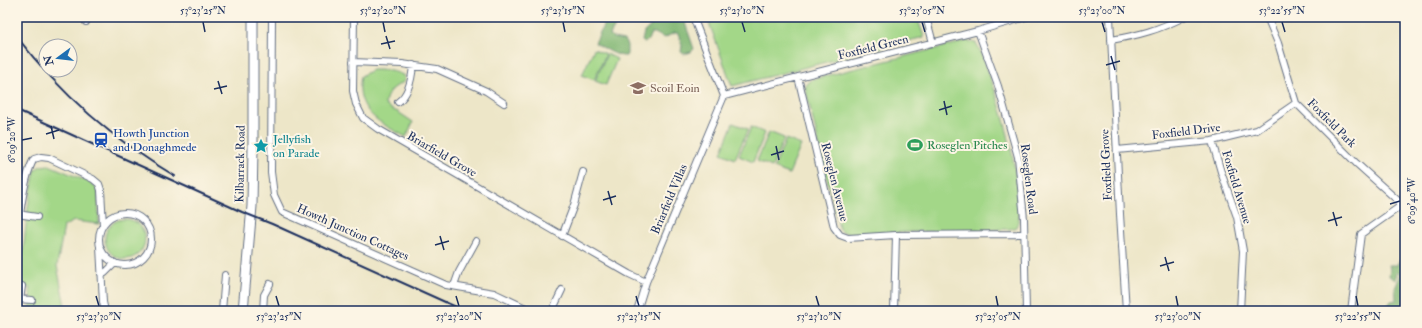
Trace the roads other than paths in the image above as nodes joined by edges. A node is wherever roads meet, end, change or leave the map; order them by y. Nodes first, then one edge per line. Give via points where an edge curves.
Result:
1 (253, 17) edge
2 (272, 17) edge
3 (354, 17) edge
4 (693, 17) edge
5 (926, 17) edge
6 (1025, 17) edge
7 (1110, 17) edge
8 (1184, 17) edge
9 (1267, 17) edge
10 (978, 31) junction
11 (1111, 40) junction
12 (933, 43) junction
13 (353, 62) junction
14 (413, 65) junction
15 (798, 77) junction
16 (724, 96) junction
17 (398, 102) dead end
18 (504, 103) dead end
19 (1296, 103) junction
20 (1212, 142) junction
21 (1117, 150) junction
22 (582, 172) dead end
23 (1404, 204) edge
24 (18, 214) edge
25 (36, 217) dead end
26 (103, 225) junction
27 (1024, 234) junction
28 (896, 235) junction
29 (562, 236) junction
30 (476, 241) dead end
31 (100, 244) junction
32 (115, 263) junction
33 (101, 274) junction
34 (225, 275) dead end
35 (646, 282) junction
36 (270, 284) dead end
37 (22, 286) dead end
38 (454, 286) junction
39 (562, 290) dead end
40 (19, 299) edge
41 (32, 300) dead end
42 (105, 311) edge
43 (222, 311) edge
44 (243, 311) edge
45 (263, 311) edge
46 (532, 311) edge
47 (552, 311) edge
48 (637, 311) edge
49 (894, 311) edge
50 (1026, 311) edge
51 (1126, 311) edge
52 (1240, 311) edge
53 (1351, 311) edge

1 - 44 main road, Kilbarrack Road via 252,206
2 - 38 street, Howth Junction Cottages via 271,172 274,195 282,212 437,282
3 - 13 street, Briarfield Grove
4 - 16 street
5 - 12 street
6 - 10 street, Foxfield Green
7 - 11 street, Foxfield Grove
8 - 11 street via 1141,35
9 - 19 street, Foxfield Park via 1278,43
10 - 12 street, Foxfield Green
10 - 27 street, Roseglen Road via 998,86 1018,157
11 - 21 street, Foxfield Grove
12 - 15 street, Foxfield Green
13 - 14 street
13 - 29 street, Briarfield Grove via 353,91 363,118
14 - 17 street via 406,94
14 - 18 street via 437,69 486,91
15 - 16 street, Foxfield Green
15 - 28 street, Roseglen Avenue via 836,232 848,238
16 - 35 street, Briarfield Villas
19 - 20 street, Foxfield Drive via 1257,130
19 - 23 street, Foxfield Park via 1356,163
20 - 21 street, Foxfield Drive
20 - 52 street, Foxfield Avenue via 1237,217 1243,250
21 - 51 street, Foxfield Grove
22 - 29 street via 574,205
23 - 53 street via 1361,234
24 - 25 street
24 - 26 street via 33,161 41,157 60,163 99,184
26 - 31 street
26 - 32 street via 116,214 133,214 140,217 150,231 150,248 146,255 132,264
27 - 28 street, Roseglen Avenue
27 - 50 street, Roseglen Road
28 - 49 street
29 - 35 street, Briarfield Grove
30 - 38 street
31 - 32 street via 107,258
31 - 33 street
32 - 33 street
33 - 42 street via 102,302
34 - 43 street
35 - 48 street, Briarfield Villas
36 - 45 street via 264,295
37 - 40 street
38 - 46 street, Howth Junction Cottages via 494,293
39 - 47 street
40 - 41 street

